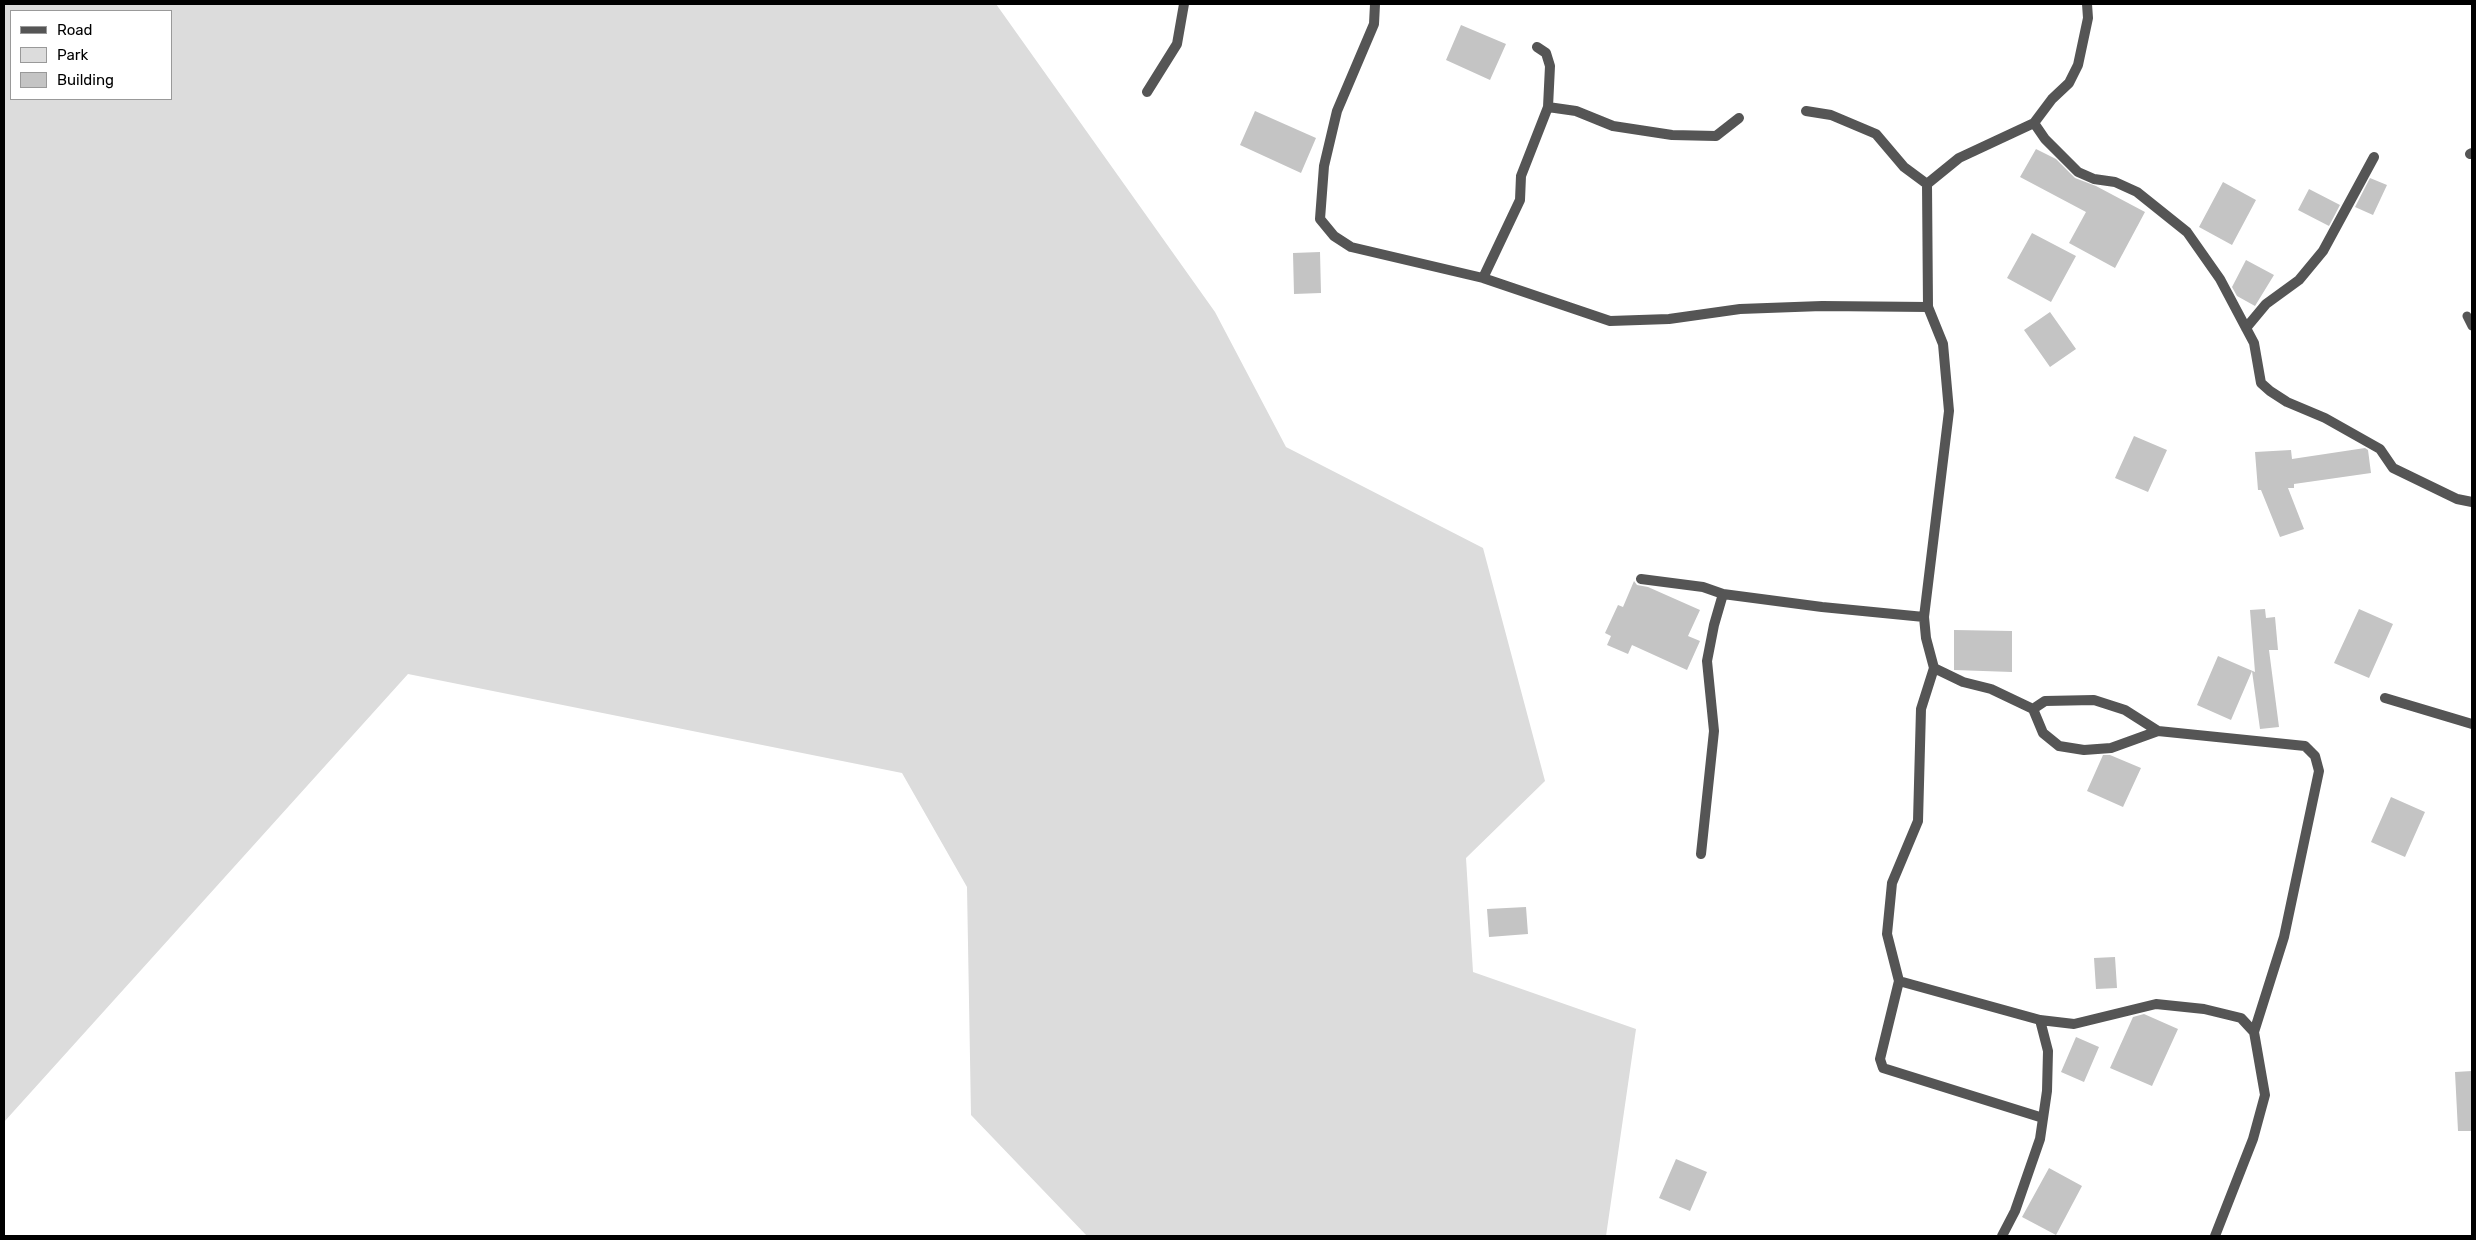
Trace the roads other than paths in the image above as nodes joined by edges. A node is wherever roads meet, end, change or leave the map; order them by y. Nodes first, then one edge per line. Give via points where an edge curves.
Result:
1 (1184, 4) edge
2 (1375, 4) edge
3 (2087, 4) edge
4 (1537, 47) dead end
5 (1147, 92) dead end
6 (1548, 107) junction
7 (1806, 111) dead end
8 (1739, 118) dead end
9 (2034, 123) junction
10 (2374, 157) dead end
11 (1927, 184) junction
12 (1483, 278) junction
13 (1928, 307) junction
14 (2467, 316) dead end
15 (2472, 326) edge
16 (2246, 328) junction
17 (2472, 502) edge
18 (1641, 579) dead end
19 (1723, 594) junction
20 (1924, 617) junction
21 (1934, 668) junction
22 (2385, 698) dead end
23 (2033, 709) junction
24 (2472, 724) edge
25 (2158, 731) junction
26 (1701, 854) dead end
27 (1899, 981) junction
28 (2040, 1020) junction
29 (2254, 1032) junction
30 (2043, 1118) junction
31 (2002, 1236) edge
32 (2215, 1236) edge

1 - 5 street via 1177,44
2 - 12 street via 1374,24 1337,111 1324,166 1320,219 1334,236 1351,247
3 - 9 street via 2088,18 2078,65 2069,83
4 - 6 street via 1546,52 1550,66
6 - 8 street via 1576,111 1613,126 1672,135 1716,136
6 - 12 street via 1521,176 1520,200
7 - 11 street via 1831,115 1876,134 1904,167
9 - 11 street via 1959,158
9 - 16 street via 2045,139 2078,172 2137,192 2187,232 2220,279
10 - 16 street via 2323,251 2299,280 2266,304
11 - 13 street
12 - 13 street via 1610,322 1740,309
13 - 20 street via 1943,344 1949,411
14 - 15 lane
16 - 17 street via 2254,344 2261,383 2270,391 2380,449 2393,468
18 - 19 street via 1703,587
19 - 20 street
19 - 26 street via 1707,661 1714,731
20 - 21 street
21 - 23 street
21 - 27 street via 1921,709 1918,821 1892,884 1887,934
22 - 24 street
23 - 25 street via 2045,702 2094,700 2125,710
23 - 25 street via 2043,733 2058,746 2084,750 2111,748
25 - 29 street via 2305,746 2315,756 2319,771 2284,937
27 - 28 street
27 - 30 street via 1880,1060 1883,1068
28 - 29 street via 2074,1024 2156,1004 2204,1009 2241,1018
28 - 30 street via 2048,1051
29 - 32 street via 2265,1095 2253,1139
30 - 31 street via 2040,1139 2016,1210

